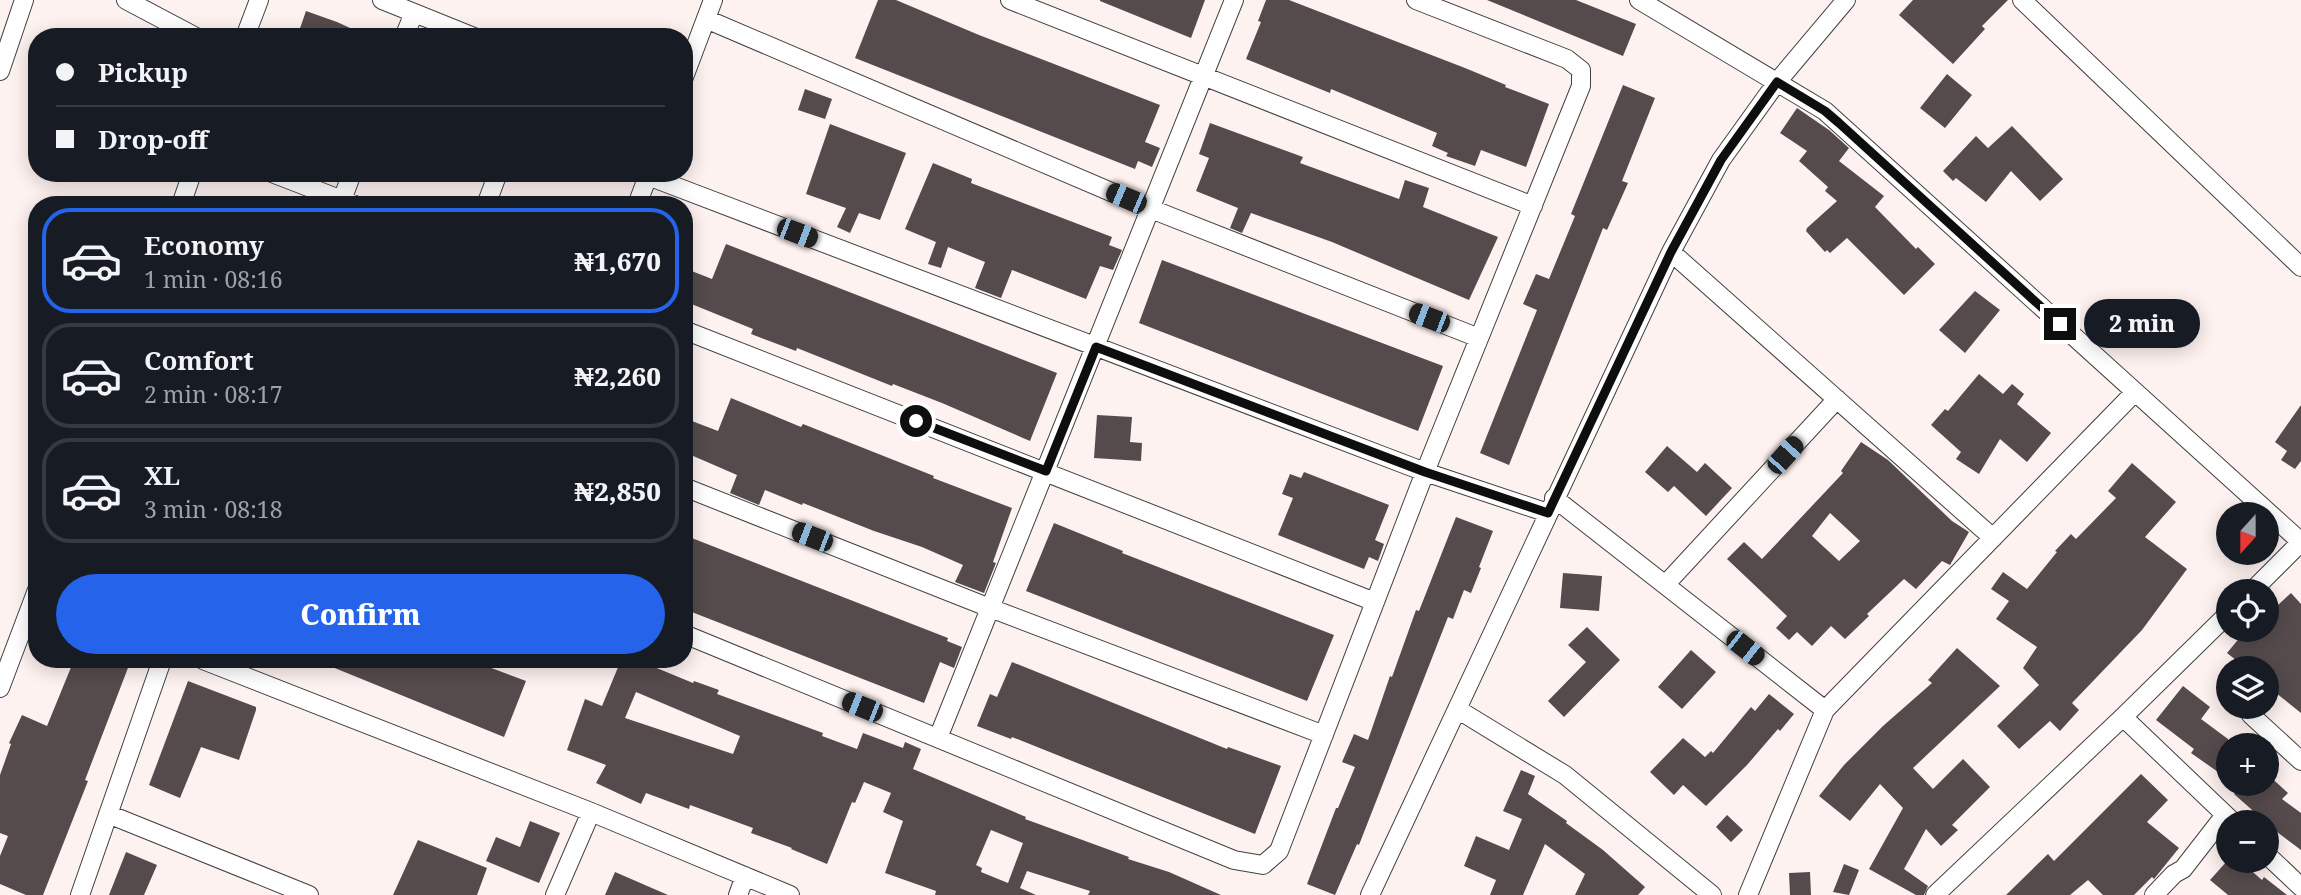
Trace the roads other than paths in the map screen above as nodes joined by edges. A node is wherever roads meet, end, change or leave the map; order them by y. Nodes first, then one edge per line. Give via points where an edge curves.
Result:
1 (24, 0) edge
2 (126, 0) edge
3 (259, 0) edge
4 (382, 0) edge
5 (713, 0) edge
6 (1010, 0) edge
7 (1234, 0) edge
8 (1416, 0) edge
9 (1639, 0) edge
10 (1846, 0) edge
11 (2022, 0) edge
12 (414, 13) junction
13 (706, 19) junction
14 (179, 28) edge
15 (248, 28) edge
16 (408, 28) edge
17 (452, 28) edge
18 (693, 53) edge
19 (0, 71) edge
20 (1204, 76) junction
21 (1777, 82) junction
22 (296, 182) edge
23 (666, 182) edge
24 (332, 196) edge
25 (1532, 206) junction
26 (1151, 209) junction
27 (1671, 252) junction
28 (2301, 267) edge
29 (693, 334) edge
30 (1479, 338) junction
31 (1096, 347) junction
32 (2135, 392) junction
33 (1837, 399) junction
34 (1046, 471) junction
35 (1425, 472) junction
36 (693, 491) edge
37 (1551, 505) junction
38 (1993, 538) junction
39 (2301, 542) edge
40 (2264, 579) edge
41 (1665, 585) junction
42 (1375, 602) junction
43 (990, 608) junction
44 (28, 615) edge
45 (2216, 626) edge
46 (693, 638) edge
47 (159, 668) edge
48 (223, 668) edge
49 (0, 688) edge
50 (1457, 709) junction
51 (1825, 710) junction
52 (2123, 718) junction
53 (2255, 719) edge
54 (1324, 735) junction
55 (938, 738) junction
56 (2301, 761) edge
57 (2220, 810) edge
58 (591, 812) junction
59 (108, 814) junction
60 (2216, 833) edge
61 (2279, 866) edge
62 (745, 877) junction
63 (2301, 887) edge
64 (80, 895) edge
65 (309, 895) edge
66 (555, 895) edge
67 (737, 895) edge
68 (790, 895) edge
69 (1370, 895) edge
70 (1712, 895) edge
71 (1748, 895) edge
72 (1935, 895) edge
73 (2154, 895) edge

1 - 19 street
2 - 14 street
3 - 15 street
4 - 12 street
5 - 13 street
6 - 20 street
7 - 20 street
8 - 25 street via 1567,59 1581,70 1581,86
9 - 21 street
10 - 21 street
11 - 28 street
12 - 16 street
12 - 17 street
13 - 18 street
13 - 26 street
20 - 25 street
20 - 26 street
21 - 27 street via 1721,160
21 - 32 street via 1825,111 1868,147
22 - 24 street
23 - 31 street
25 - 30 street
26 - 30 street
26 - 31 street
27 - 33 street
27 - 37 street
29 - 34 street
30 - 35 street
31 - 34 street
31 - 35 street
32 - 38 street
32 - 39 street
33 - 38 street
33 - 41 street
34 - 42 street
34 - 43 street
35 - 37 street
35 - 42 street
36 - 43 street
37 - 41 street
37 - 50 street
38 - 51 street
39 - 40 street
41 - 51 street
42 - 54 street
43 - 54 street
43 - 55 street
44 - 49 street
45 - 52 street
46 - 55 street
47 - 59 street
48 - 58 street
50 - 69 street
50 - 70 street via 1565,775
51 - 71 street
52 - 57 street
52 - 72 street
53 - 56 street
54 - 55 street via 1279,851 1263,865 1234,860
58 - 62 street
58 - 66 street
59 - 64 street
59 - 65 street
60 - 73 street
61 - 63 street
62 - 67 street
62 - 68 street

